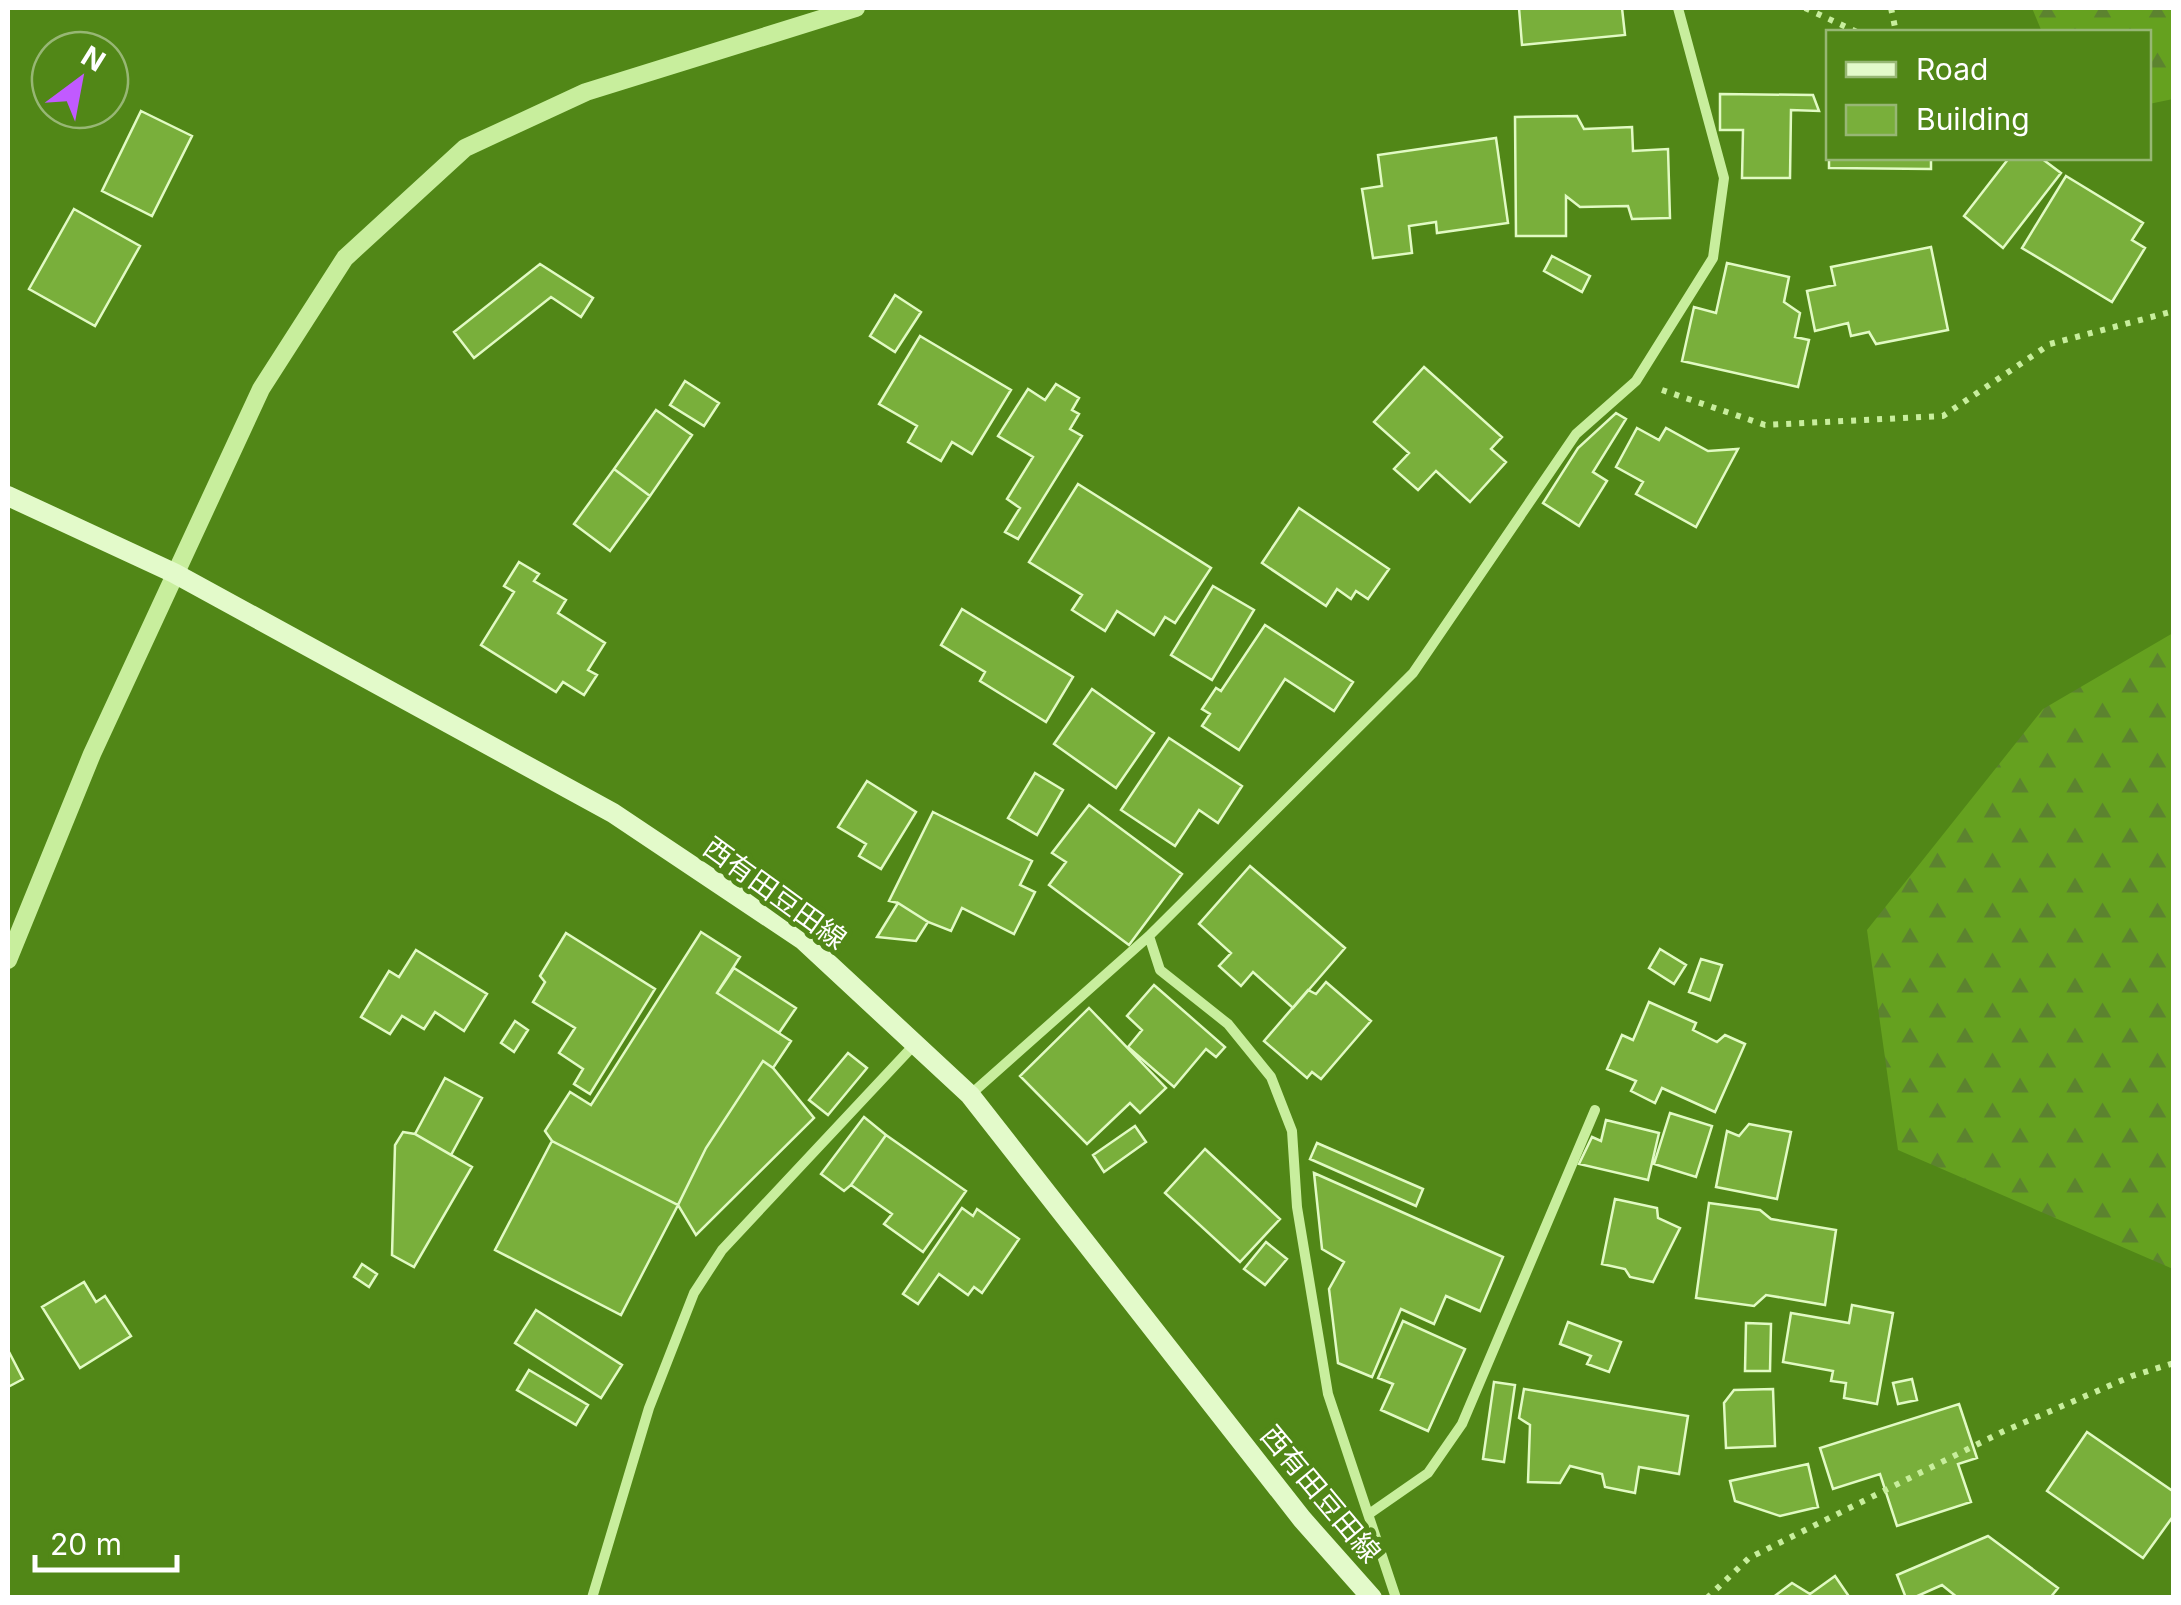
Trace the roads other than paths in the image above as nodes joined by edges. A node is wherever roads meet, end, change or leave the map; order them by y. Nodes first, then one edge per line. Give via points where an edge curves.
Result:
1 (856, 8) edge
2 (1678, 8) edge
3 (8, 496) edge
4 (174, 573) junction
5 (1149, 936) junction
6 (8, 960) edge
7 (916, 1043) junction
8 (970, 1095) junction
9 (1595, 1110) dead end
10 (1369, 1514) junction
11 (592, 1598) edge
12 (1372, 1598) edge
13 (1396, 1598) edge

1 - 4 street via 586,92 465,148 345,258 261,389
2 - 5 street via 1724,178 1713,258 1636,381 1576,434 1413,673
3 - 4 main road, 西有田豆田線
4 - 6 street
4 - 7 main road, 西有田豆田線 via 613,813 803,940
5 - 8 street
5 - 10 street via 1160,970 1228,1024 1271,1077 1292,1132 1297,1207 1328,1394
7 - 8 main road, 西有田豆田線
7 - 11 street via 722,1250 694,1292 649,1408
8 - 12 main road, 西有田豆田線 via 1302,1519
9 - 10 street via 1462,1424 1428,1472
10 - 13 street

